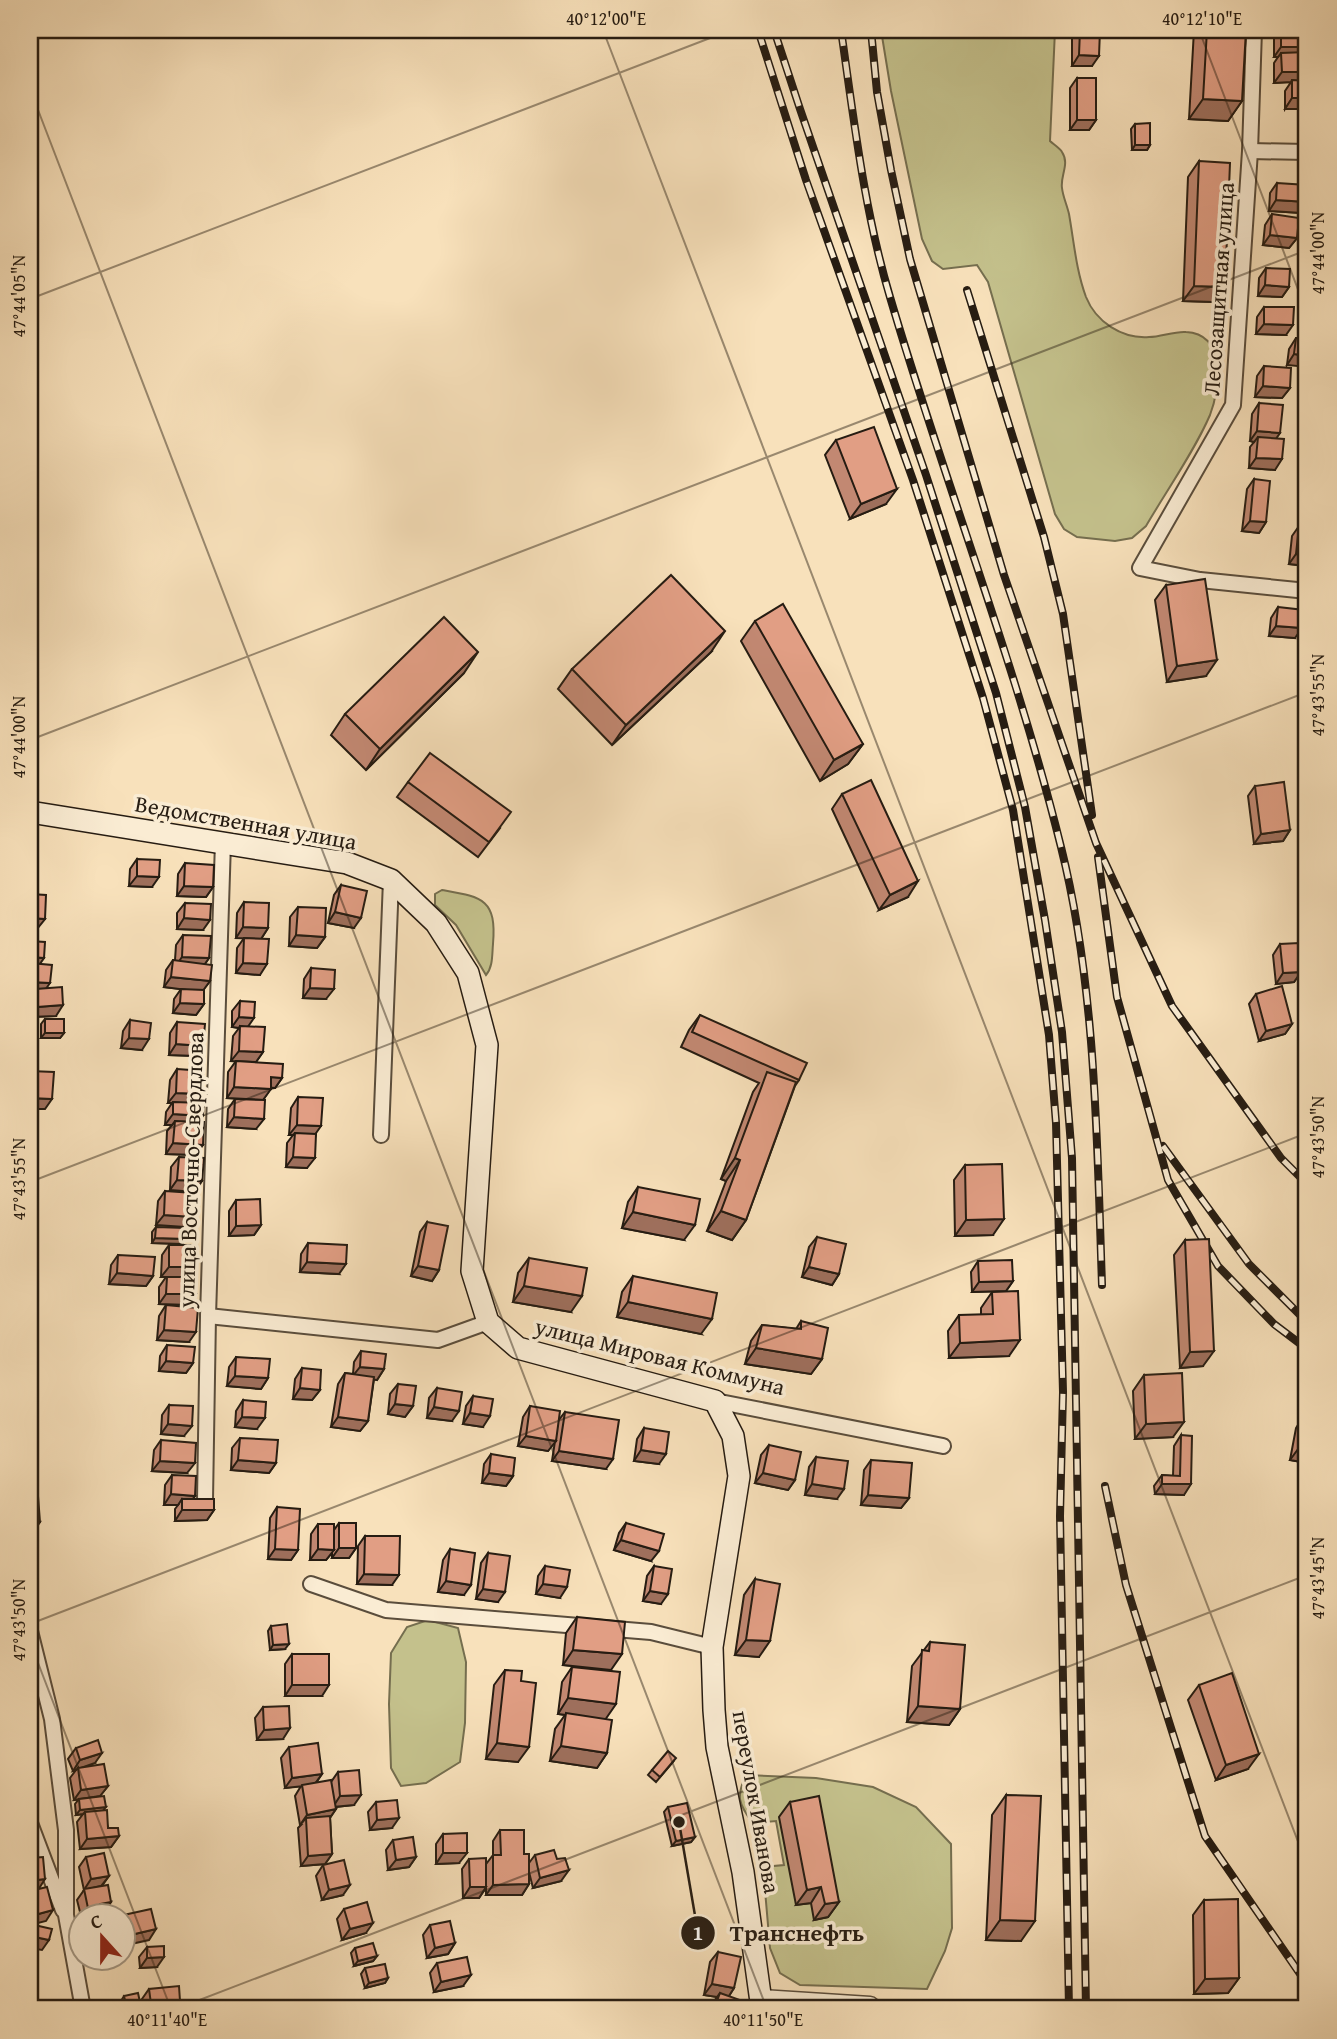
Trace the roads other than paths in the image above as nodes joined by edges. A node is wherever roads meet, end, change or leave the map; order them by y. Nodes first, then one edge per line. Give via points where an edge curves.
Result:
1 (1254, 30) edge
2 (1250, 150) junction
3 (1307, 152) edge
4 (1307, 591) edge
5 (30, 811) edge
6 (223, 842) junction
7 (391, 880) junction
8 (381, 1135) dead end
9 (208, 1317) junction
10 (488, 1322) junction
11 (715, 1401) junction
12 (943, 1446) dead end
13 (205, 1500) edge
14 (311, 1584) dead end
15 (30, 1632) edge
16 (712, 1647) junction
17 (30, 1823) edge
18 (65, 1915) junction
19 (761, 2004) edge
20 (83, 2009) edge
21 (870, 2009) edge

1 - 2 street, Лесозащитная улица
2 - 3 street
2 - 4 street, Лесозащитная улица via 1233,405 1140,568 1200,580
5 - 6 main road, Ведомственная улица
6 - 7 main road, Ведомственная улица via 346,863
6 - 9 street, улица Восточно-Свердлова
7 - 8 street
7 - 10 main road, Ведомственная улица via 436,922 468,973 487,1045 472,1271
9 - 10 street via 439,1340
9 - 13 street, улица Восточно-Свердлова
10 - 11 main road, улица Мировая Коммуна via 518,1348
11 - 12 street, улица Мировая Коммуна
11 - 16 main road, переулок Иванова via 733,1436 739,1476
14 - 16 street via 386,1610 651,1632
15 - 18 street via 52,1719 66,1830
16 - 19 main road, переулок Иванова via 717,1747 740,1855
17 - 18 street
18 - 20 street
19 - 21 street

